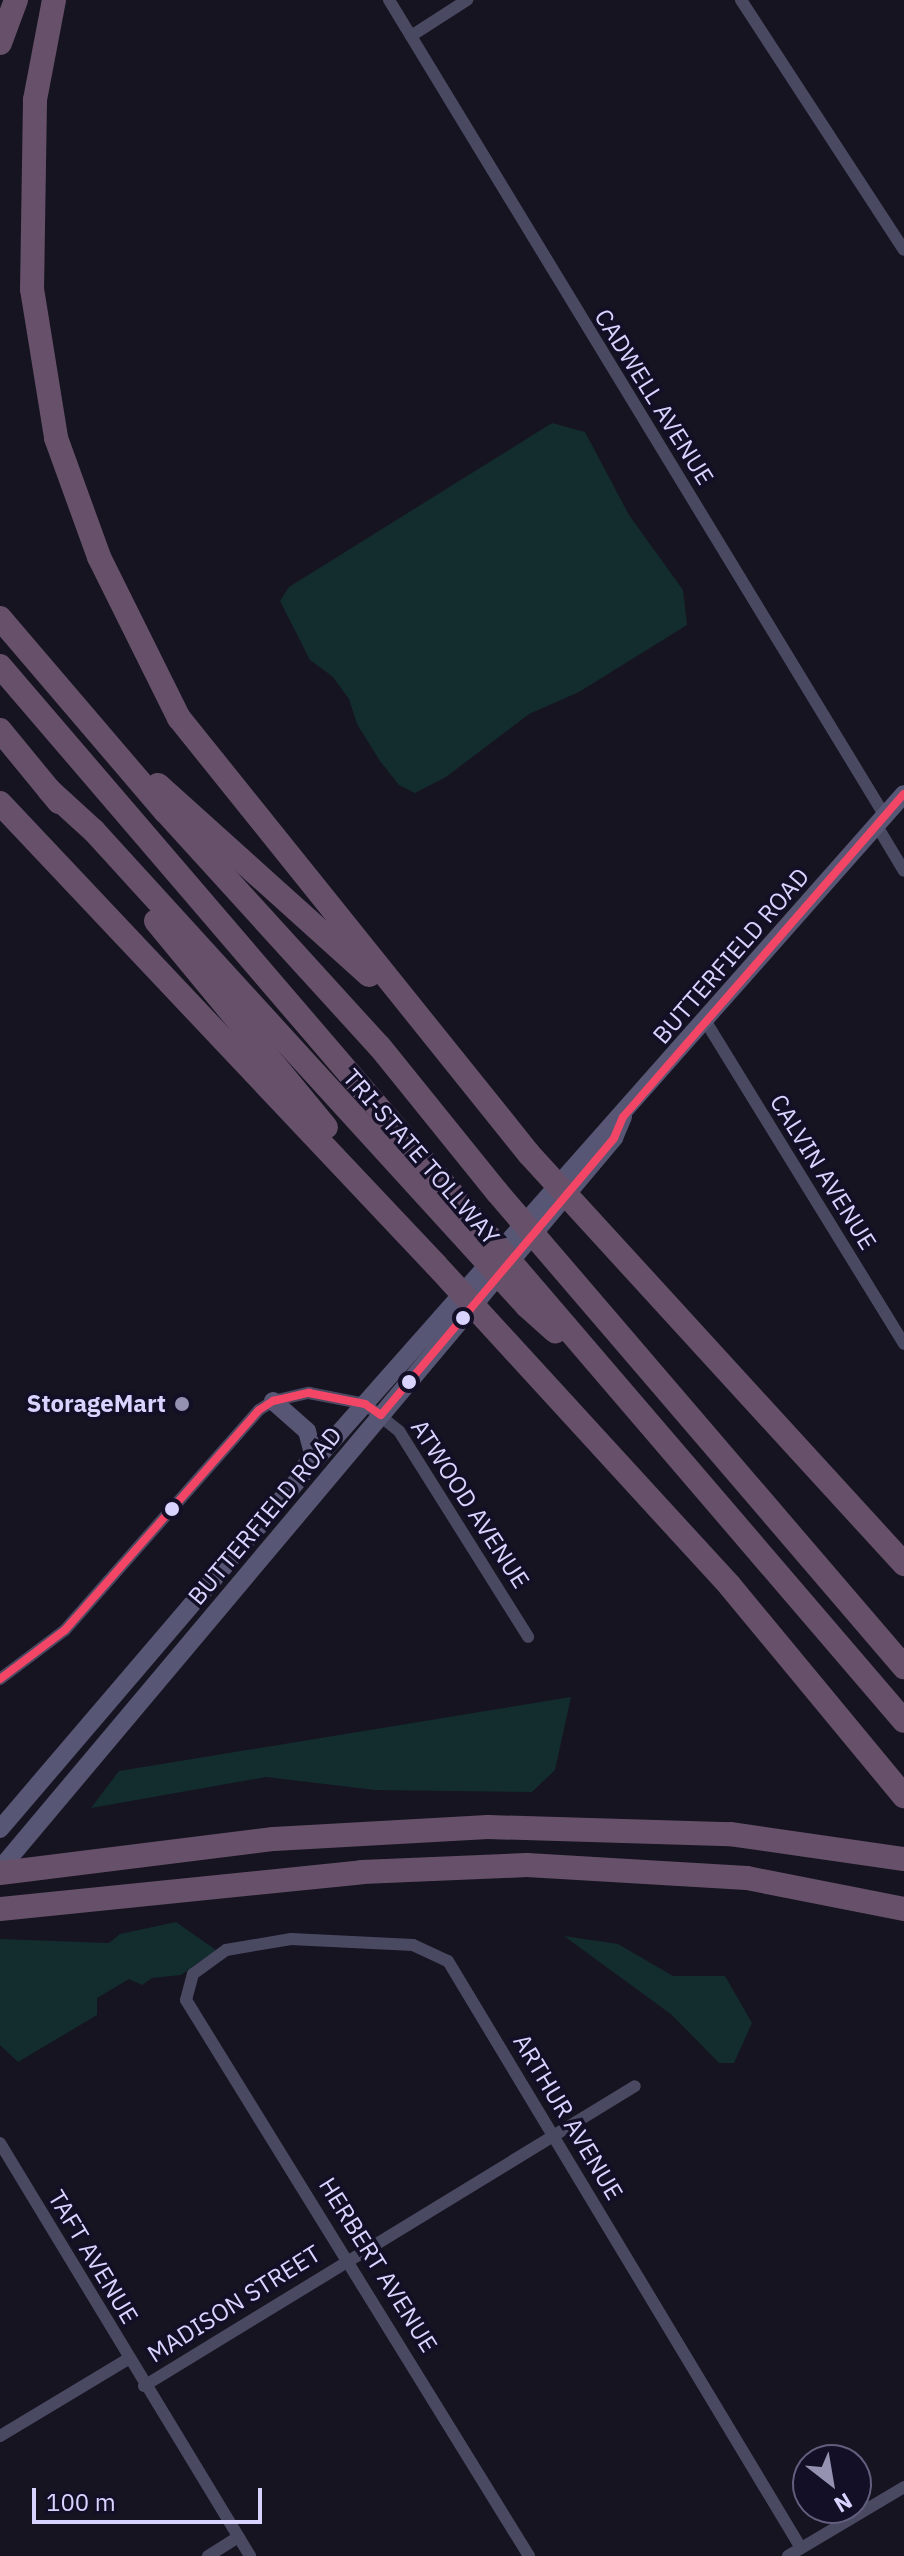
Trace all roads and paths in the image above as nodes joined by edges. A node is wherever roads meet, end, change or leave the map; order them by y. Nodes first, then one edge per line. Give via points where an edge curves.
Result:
1 (16, 0) edge
2 (54, 0) edge
3 (389, 0) edge
4 (467, 0) edge
5 (741, 0) edge
6 (411, 36) junction
7 (0, 43) edge
8 (904, 250) edge
9 (0, 618) edge
10 (0, 666) edge
11 (0, 730) edge
12 (97, 734) junction
13 (49, 790) junction
14 (904, 794) edge
15 (0, 803) edge
16 (881, 821) junction
17 (904, 871) edge
18 (706, 1022) junction
19 (424, 1025) junction
20 (623, 1117) junction
21 (468, 1227) junction
22 (436, 1265) junction
23 (904, 1344) edge
24 (273, 1401) junction
25 (365, 1404) junction
26 (381, 1415) junction
27 (301, 1476) junction
28 (900, 1560) edge
29 (528, 1637) dead end
30 (904, 1667) edge
31 (0, 1679) edge
32 (904, 1721) edge
33 (904, 1796) edge
34 (0, 1829) edge
35 (904, 1859) edge
36 (0, 1871) edge
37 (12, 1908) edge
38 (904, 1909) edge
39 (186, 2000) joint
40 (635, 2086) dead end
41 (554, 2136) junction
42 (0, 2143) edge
43 (349, 2258) junction
44 (128, 2359) junction
45 (144, 2386) junction
46 (0, 2436) edge
47 (904, 2487) edge
48 (239, 2537) junction
49 (801, 2548) junction
50 (208, 2556) edge
51 (250, 2556) edge
52 (529, 2556) edge
53 (788, 2556) edge

1 - 7 highway
2 - 19 highway via 35,100 32,289 56,438 99,557 179,718
3 - 6 street, CADWELL AVENUE
4 - 6 street
5 - 8 street
6 - 16 street, CADWELL AVENUE
9 - 12 highway, TRI-STATE TOLLWAY
10 - 21 highway, TRI-STATE TOLLWAY
11 - 13 highway
12 - 19 highway
12 - 30 highway, TRI-STATE TOLLWAY via 380,1047 497,1192
13 - 21 highway via 94,831
13 - 22 highway
14 - 16 main road, BUTTERFIELD ROAD
15 - 22 highway
16 - 17 street, CADWELL AVENUE
16 - 18 main road, BUTTERFIELD ROAD
18 - 20 main road, BUTTERFIELD ROAD
18 - 23 street, CALVIN AVENUE
19 - 28 highway via 594,1228
20 - 25 main road, BUTTERFIELD ROAD via 603,1130
20 - 26 main road, BUTTERFIELD ROAD via 614,1138
21 - 32 highway via 609,1377
22 - 33 highway via 730,1586
24 - 25 street via 309,1393
24 - 27 main road via 307,1431 313,1454
24 - 31 street via 244,1424 65,1630
25 - 26 street, ATWOOD AVENUE
25 - 27 main road, BUTTERFIELD ROAD
26 - 29 street, ATWOOD AVENUE via 411,1444
26 - 36 main road, BUTTERFIELD ROAD
27 - 34 main road, BUTTERFIELD ROAD
35 - 36 highway via 730,1834 488,1827 274,1839
37 - 38 highway via 362,1872 527,1865 747,1878
39 - 41 street, ARTHUR AVENUE via 193,1974 226,1950 291,1939 413,1945 448,1961
39 - 43 street, HERBERT AVENUE
40 - 41 street, MADISON STREET
41 - 43 street, MADISON STREET
41 - 49 street, ARTHUR AVENUE
42 - 44 street, TAFT AVENUE
43 - 45 street, MADISON STREET
43 - 52 street, HERBERT AVENUE
44 - 45 street, TAFT AVENUE
44 - 46 street, MADISON STREET
45 - 48 street, TAFT AVENUE
47 - 49 street
48 - 50 street
48 - 51 street, TAFT AVENUE
49 - 53 street

